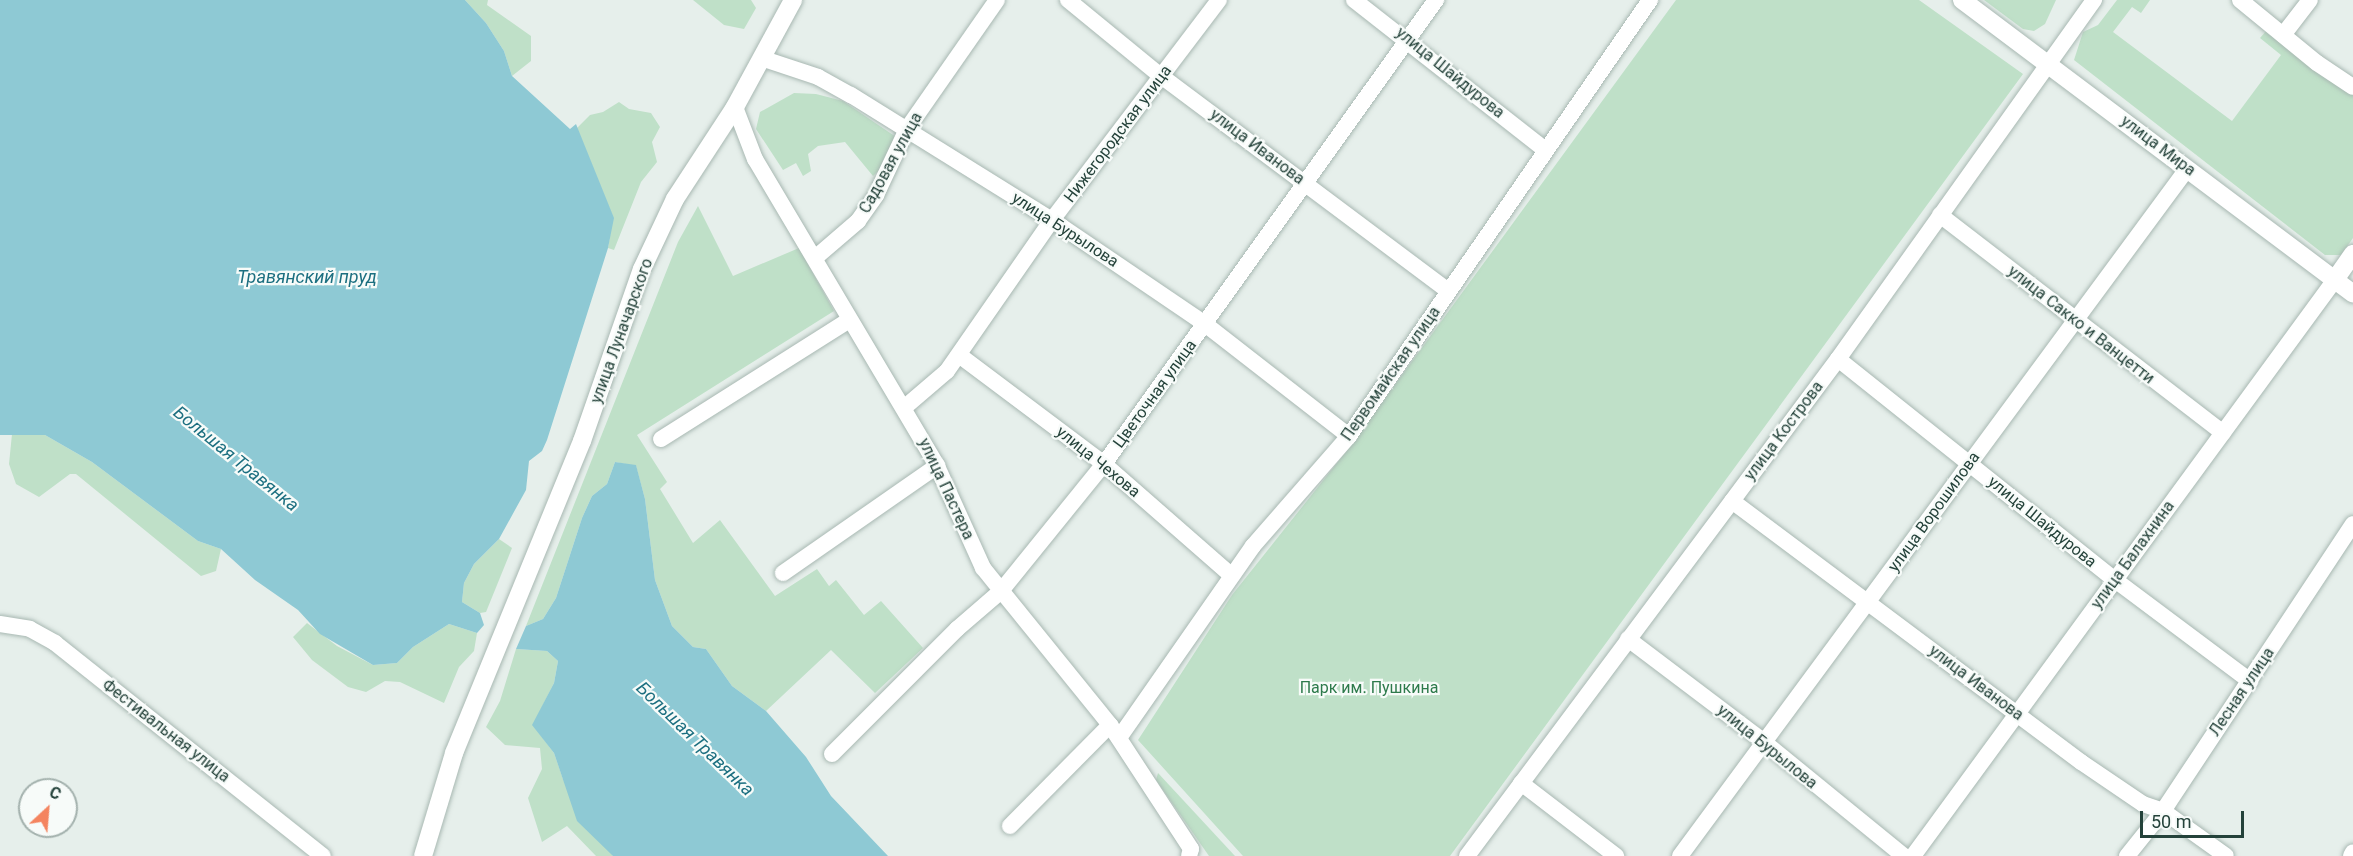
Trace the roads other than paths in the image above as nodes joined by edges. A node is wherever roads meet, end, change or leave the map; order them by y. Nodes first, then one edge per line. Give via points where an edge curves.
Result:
1 (793, 0) edge
2 (997, 0) edge
3 (1068, 0) edge
4 (1219, 0) edge
5 (1354, 0) edge
6 (1436, 0) edge
7 (1650, 0) edge
8 (1962, 0) edge
9 (2094, 0) edge
10 (2240, 0) edge
11 (2310, 0) edge
12 (2283, 35) junction
13 (1407, 38) junction
14 (761, 58) junction
15 (2048, 62) junction
16 (1161, 76) junction
17 (2353, 87) edge
18 (735, 107) junction
19 (907, 129) junction
20 (1544, 149) junction
21 (2187, 169) junction
22 (1303, 182) junction
23 (1940, 215) junction
24 (1052, 220) junction
25 (2353, 254) edge
26 (815, 258) junction
27 (2334, 281) junction
28 (1448, 291) junction
29 (2353, 294) edge
30 (849, 320) junction
31 (2074, 322) junction
32 (1205, 324) junction
33 (959, 355) junction
34 (1838, 359) junction
35 (905, 407) junction
36 (2223, 433) junction
37 (1349, 436) junction
38 (661, 439) dead end
39 (1104, 464) junction
40 (1969, 464) junction
41 (938, 466) junction
42 (1732, 501) junction
43 (2353, 524) edge
44 (783, 573) dead end
45 (1231, 575) junction
46 (2115, 580) junction
47 (1001, 591) junction
48 (1868, 602) junction
49 (0, 624) edge
50 (1628, 639) junction
51 (2250, 681) junction
52 (2017, 714) junction
53 (1115, 731) junction
54 (1764, 742) junction
55 (832, 754) dead end
56 (1521, 783) junction
57 (2163, 811) junction
58 (1010, 826) dead end
59 (1190, 853) edge
60 (323, 856) edge
61 (423, 856) edge
62 (1467, 856) edge
63 (1616, 856) edge
64 (1680, 856) edge
65 (1904, 856) edge
66 (1913, 856) edge
67 (2127, 856) edge
68 (2226, 856) edge

1 - 14 street, улица Луначарского
2 - 19 street, Садовая улица
3 - 16 street, улица Иванова
4 - 16 street, Нижегородская улица
5 - 13 street, улица Шайдурова
6 - 13 street, Цветочная улица
7 - 20 street, Первомайская улица
8 - 15 street, улица Мира
9 - 15 street, улица Кострова
10 - 12 street
11 - 12 street
12 - 17 street
13 - 20 street, улица Шайдурова
13 - 22 street, Цветочная улица
14 - 18 street, улица Луначарского
14 - 19 street, улица Бурылова via 818,76
15 - 21 street, улица Мира
15 - 23 street, улица Кострова
16 - 22 street, улица Иванова
16 - 24 street, Нижегородская улица
18 - 26 street, улица Пастера via 755,159
18 - 61 street, улица Луначарского via 675,199 642,269 582,441 454,753
19 - 24 street, улица Бурылова
19 - 26 street, Садовая улица via 876,195 858,221
20 - 28 street, Первомайская улица
21 - 27 street, улица Мира
21 - 31 street, улица Ворошилова
22 - 28 street, улица Иванова
22 - 32 street, Цветочная улица
23 - 31 street, улица Сакко и Ванцетти
23 - 34 street, улица Кострова
24 - 32 street, улица Бурылова
24 - 33 street, Нижегородская улица
25 - 27 street, улица Балахнина
26 - 30 street, улица Пастера
27 - 29 street, улица Мира
27 - 36 street, улица Балахнина
28 - 37 street, Первомайская улица
30 - 35 street, улица Пастера
30 - 38 street
31 - 36 street, улица Сакко и Ванцетти
31 - 40 street, улица Ворошилова
32 - 37 street, улица Бурылова
32 - 39 street, Цветочная улица
33 - 35 street, Нижегородская улица via 947,371
33 - 39 street, улица Чехова
34 - 40 street, улица Шайдурова
34 - 42 street, улица Кострова
35 - 41 street, улица Пастера
36 - 46 street, улица Балахнина
37 - 45 street, Первомайская улица
39 - 45 street, улица Чехова
39 - 47 street, Цветочная улица
40 - 46 street, улица Шайдурова
40 - 48 street, улица Ворошилова
41 - 44 street
41 - 47 street, улица Пастера via 983,568
42 - 48 street, улица Иванова
42 - 50 street, улица Кострова
43 - 51 street, Лесная улица
45 - 53 street, Первомайская улица
46 - 51 street, улица Шайдурова
46 - 52 street, улица Балахнина
47 - 53 street, улица Пастера
47 - 55 street, Цветочная улица via 957,629
48 - 52 street, улица Иванова
48 - 54 street, улица Ворошилова
49 - 60 street, Фестивальная улица via 30,629 55,643
50 - 54 street, улица Бурылова
50 - 56 street, улица Кострова
51 - 57 street, Лесная улица
52 - 57 street, улица Иванова via 2143,804
52 - 66 street, улица Балахнина
53 - 58 street, Первомайская улица
53 - 59 street, улица Пастера
54 - 64 street, улица Ворошилова
54 - 65 street, улица Бурылова
56 - 62 street, улица Кострова
56 - 63 street
57 - 67 street, Лесная улица
57 - 68 street, улица Иванова

